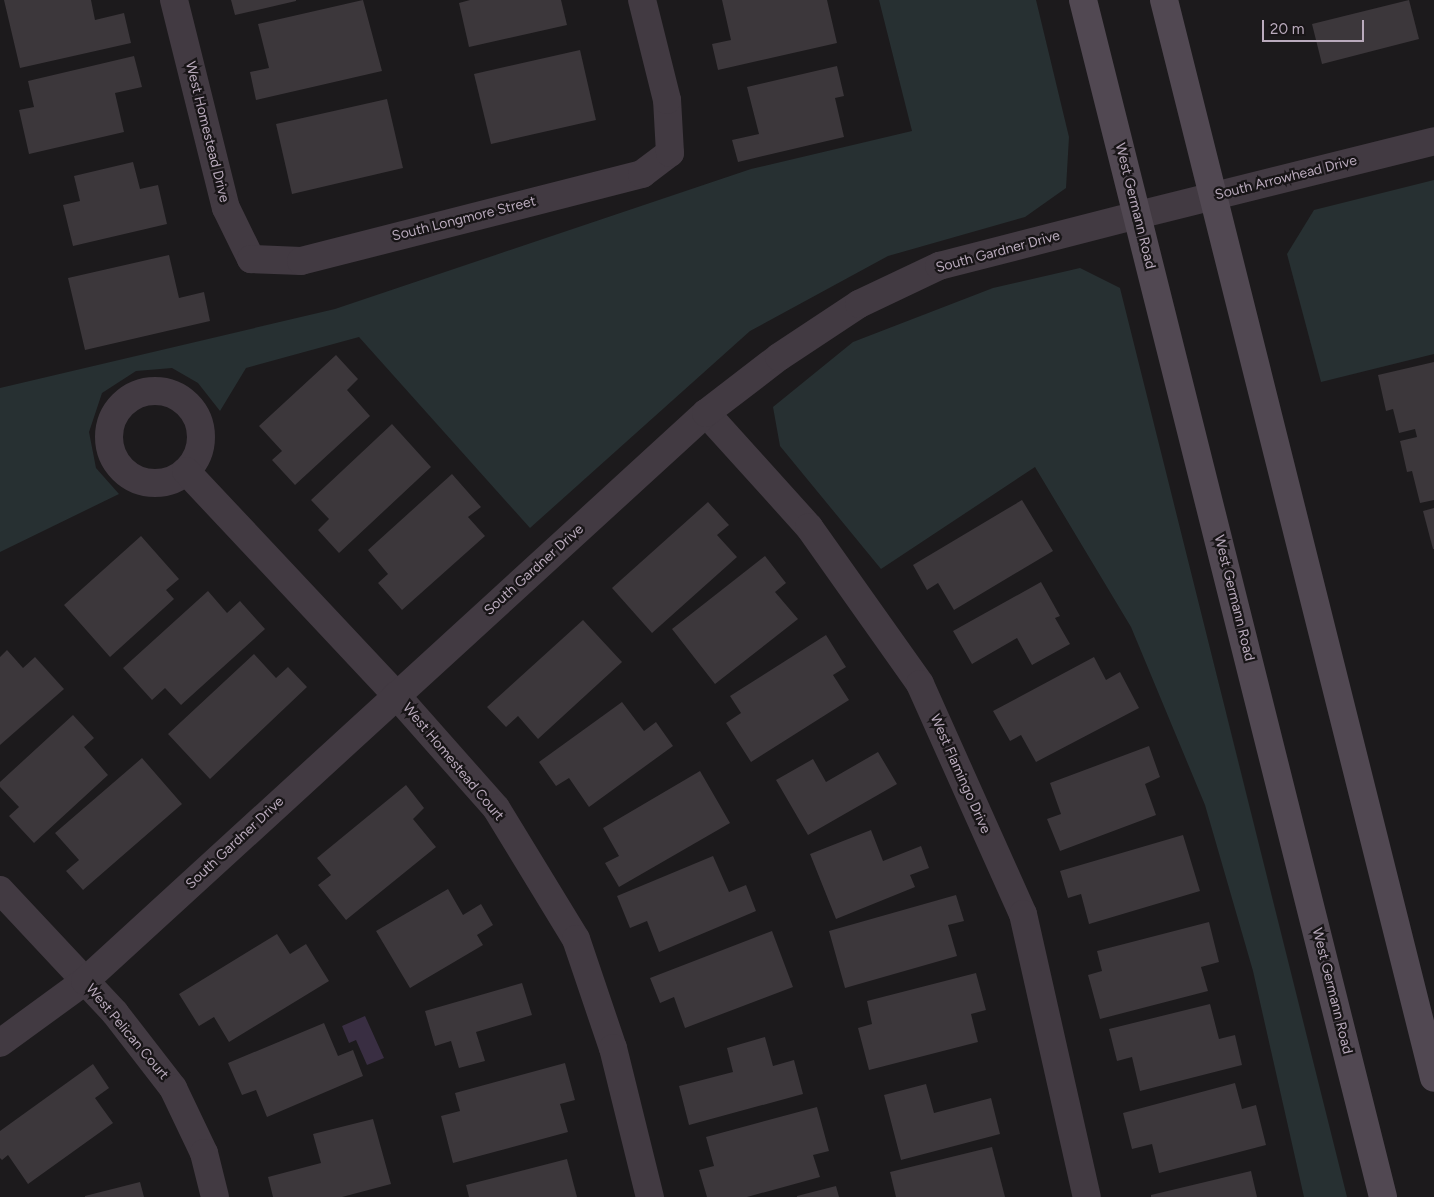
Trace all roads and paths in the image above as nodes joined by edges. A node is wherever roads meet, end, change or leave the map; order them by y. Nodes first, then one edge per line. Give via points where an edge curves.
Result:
1 (174, 0) edge
2 (642, 0) edge
3 (1083, 0) edge
4 (1164, 0) edge
5 (1434, 141) edge
6 (1213, 197) junction
7 (1138, 215) junction
8 (252, 259) joint
9 (706, 413) junction
10 (186, 471) dead end
11 (396, 695) junction
12 (0, 890) edge
13 (85, 981) junction
14 (0, 1043) edge
15 (1434, 1078) edge
16 (215, 1197) edge
17 (650, 1197) edge
18 (1087, 1197) edge
19 (1383, 1197) edge

1 - 8 street, West Homestead Drive via 226,208
2 - 8 street, South Longmore Street via 667,100 670,153 642,174 301,261
3 - 7 main road, West Germann Road
4 - 6 main road
5 - 6 street, South Arrowhead Drive
6 - 7 street, South Arrowhead Drive
6 - 15 main road
7 - 9 street, South Gardner Drive via 939,266 859,304 779,357
7 - 19 main road, West Germann Road
9 - 11 street, South Gardner Drive
9 - 18 street, West Flamingo Drive via 809,527 920,684 1024,914
10 - 11 street, West Homestead Court
11 - 13 street, South Gardner Drive
11 - 17 street, West Homestead Court via 496,808 576,939 613,1048
12 - 13 street, West Pelican Court
13 - 14 street, South Gardner Drive
13 - 16 street, West Pelican Court via 174,1088 204,1153

